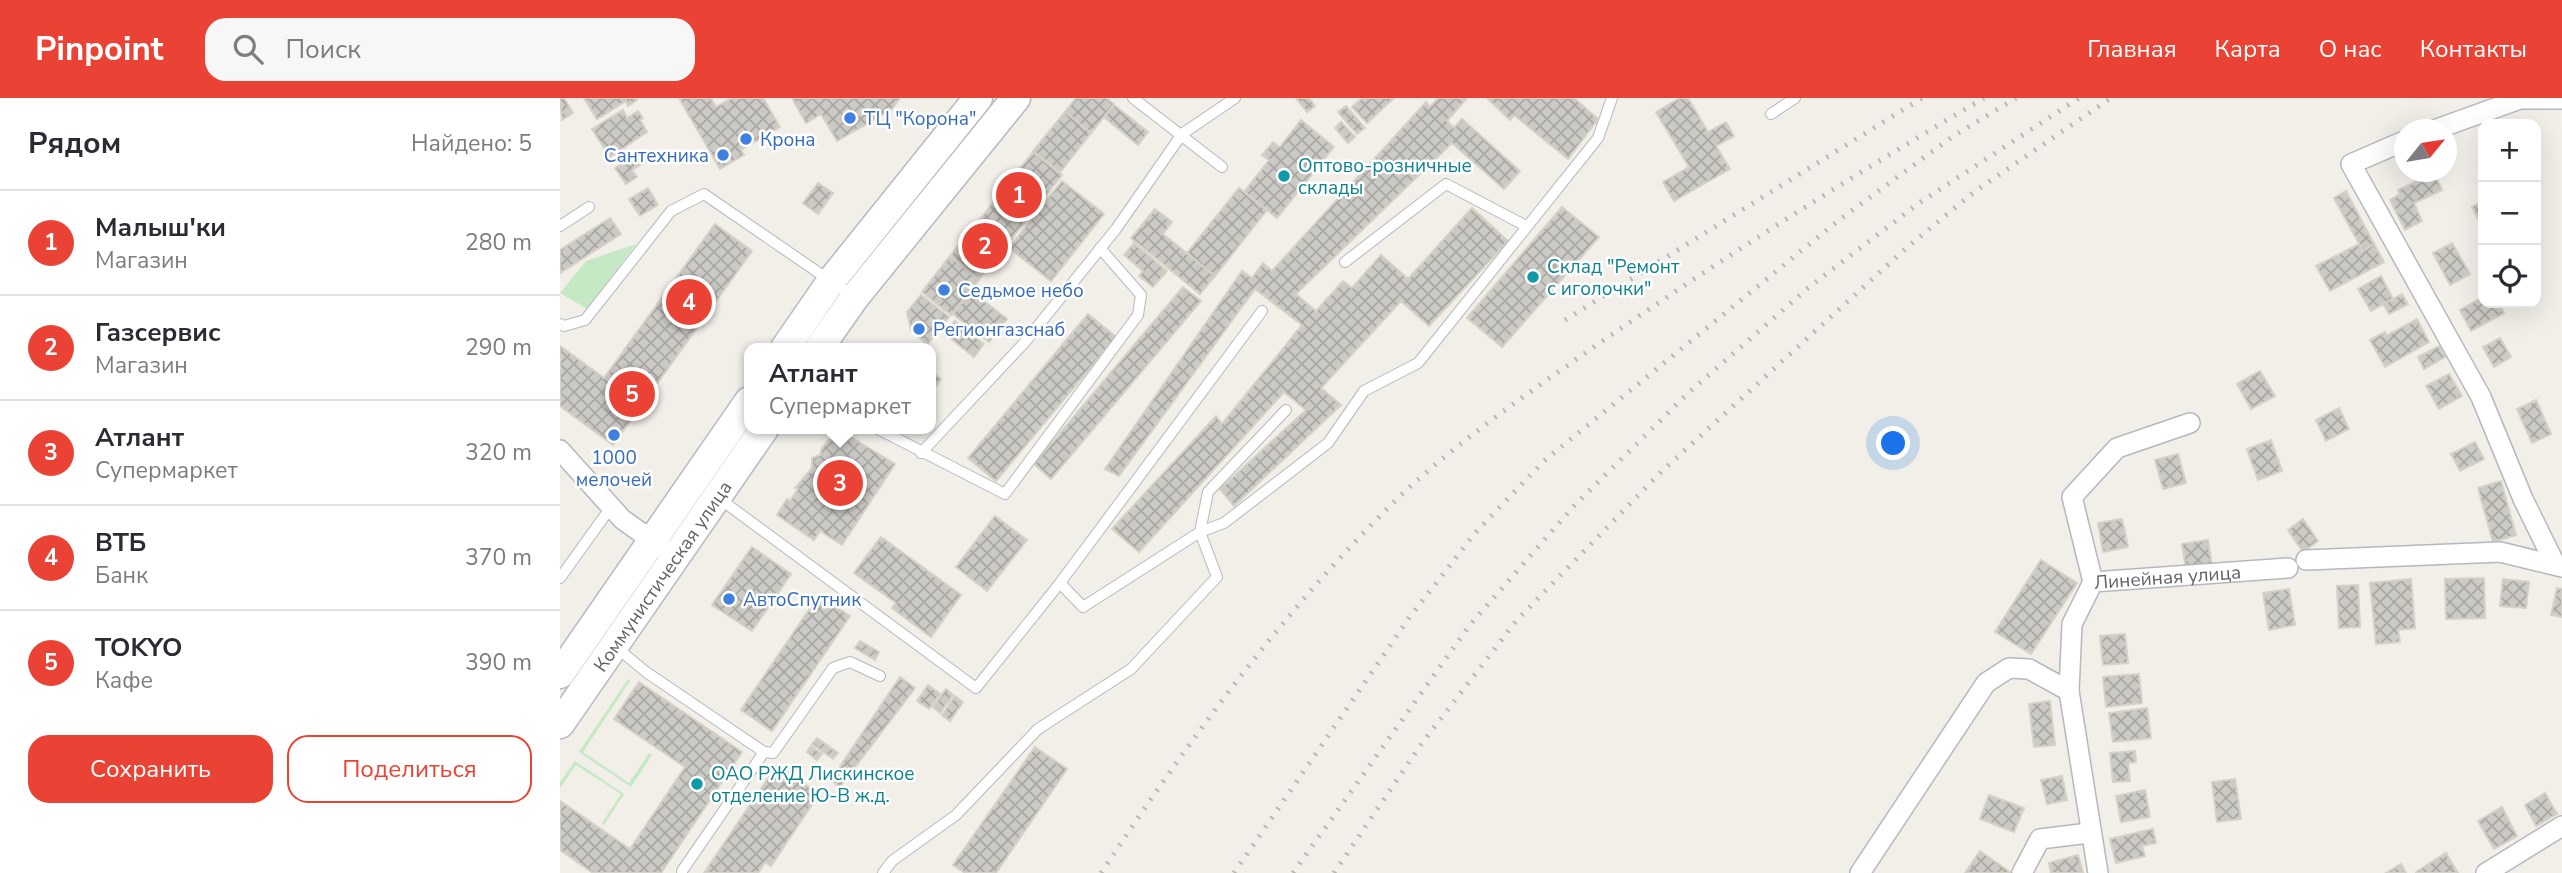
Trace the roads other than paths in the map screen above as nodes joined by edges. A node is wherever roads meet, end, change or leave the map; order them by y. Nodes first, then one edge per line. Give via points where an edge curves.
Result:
1 (978, 98) edge
2 (1016, 98) edge
3 (1133, 98) edge
4 (1235, 98) edge
5 (1612, 98) edge
6 (1796, 98) edge
7 (2562, 99) edge
8 (1770, 114) dead end
9 (2457, 122) edge
10 (1182, 134) junction
11 (2394, 145) edge
12 (1222, 167) dead end
13 (589, 207) dead end
14 (560, 226) edge
15 (1526, 226) junction
16 (1100, 248) junction
17 (1345, 262) dead end
18 (832, 280) junction
19 (855, 297) junction
20 (1262, 311) dead end
21 (560, 324) edge
22 (788, 343) edge
23 (823, 343) edge
24 (744, 408) edge
25 (1286, 410) dead end
26 (2190, 423) dead end
27 (761, 434) edge
28 (887, 434) edge
29 (560, 450) edge
30 (921, 453) junction
31 (717, 497) junction
32 (611, 507) junction
33 (1200, 532) junction
34 (652, 541) junction
35 (675, 557) junction
36 (2559, 566) edge
37 (560, 578) edge
38 (2093, 582) junction
39 (1060, 583) junction
40 (614, 646) junction
41 (560, 674) edge
42 (880, 676) dead end
43 (2069, 691) junction
44 (560, 724) edge
45 (764, 752) junction
46 (2562, 826) edge
47 (2089, 833) junction
48 (682, 871) edge
49 (883, 873) edge
50 (1860, 873) edge
51 (2022, 873) edge
52 (2098, 873) edge
53 (2486, 873) edge

1 - 18 main road
2 - 19 main road
3 - 10 lane
4 - 10 lane
5 - 15 lane via 1598,138
6 - 8 lane
7 - 9 street via 2519,99
10 - 12 lane
10 - 16 lane
11 - 36 street, Линейная улица via 2351,164 2481,397 2524,499
13 - 14 lane
15 - 17 lane via 1446,184
15 - 33 lane via 1418,363 1364,391 1328,443 1224,523
16 - 30 lane via 1025,342
16 - 30 lane via 1141,295 1138,315 1005,494
18 - 19 lane
18 - 21 lane via 704,194 670,211 585,320
18 - 22 main road
19 - 23 main road
20 - 39 lane
24 - 34 main road, Коммунистическая улица
25 - 33 lane via 1208,492
26 - 38 street via 2116,448 2072,497
27 - 31 main road, Коммунистическая улица
28 - 30 lane
29 - 32 street
31 - 35 main road, Коммунистическая улица
31 - 39 lane via 976,688
32 - 34 street
32 - 37 lane
33 - 39 lane via 1083,607
33 - 49 lane via 1217,577 1131,669 1038,729 956,815 892,860
34 - 35 street
34 - 41 main road, Коммунистическая улица
35 - 40 main road, Коммунистическая улица
36 - 38 street, Линейная улица via 2500,552
38 - 43 street, Линейная улица via 2072,624
40 - 44 main road, Коммунистическая улица
40 - 45 lane
42 - 45 lane via 850,662 833,668 773,752
43 - 47 street, Линейная улица
43 - 50 street via 2029,669 2009,668 1986,684
45 - 48 lane
46 - 53 street
47 - 51 street via 2040,839
47 - 52 street, Линейная улица

